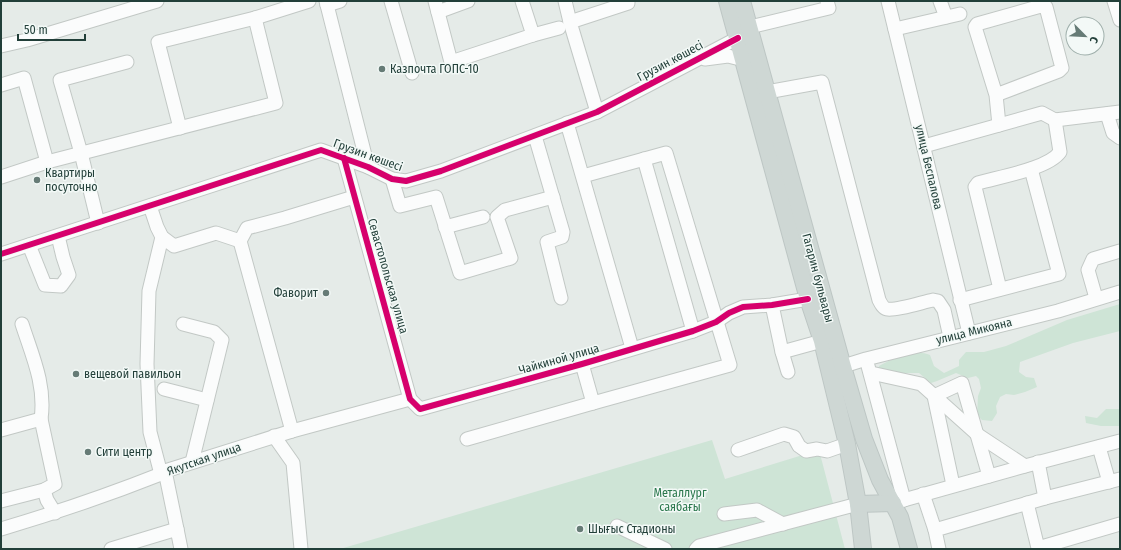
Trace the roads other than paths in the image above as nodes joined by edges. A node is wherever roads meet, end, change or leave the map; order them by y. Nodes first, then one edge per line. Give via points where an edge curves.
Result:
1 (157, 1) edge
2 (309, 1) edge
3 (340, 1) edge
4 (391, 1) edge
5 (468, 1) edge
6 (522, 1) edge
7 (565, 1) edge
8 (628, 1) edge
9 (727, 1) edge
10 (742, 1) edge
11 (827, 1) edge
12 (888, 1) edge
13 (940, 1) edge
14 (326, 3) edge
15 (437, 7) edge
16 (807, 7) edge
17 (960, 14) dead end
18 (946, 17) junction
19 (255, 18) junction
20 (565, 25) junction
21 (895, 29) junction
22 (746, 33) junction
23 (533, 36) junction
24 (1, 46) edge
25 (696, 60) junction
26 (744, 60) junction
27 (127, 62) dead end
28 (412, 73) dead end
29 (1, 85) edge
30 (767, 92) junction
31 (996, 94) junction
32 (597, 112) junction
33 (1114, 113) edge
34 (1055, 120) junction
35 (567, 123) junction
36 (999, 125) junction
37 (180, 128) junction
38 (535, 136) junction
39 (1120, 138) edge
40 (924, 146) junction
41 (81, 153) junction
42 (344, 158) junction
43 (644, 159) junction
44 (47, 162) junction
45 (368, 167) junction
46 (1031, 169) junction
47 (582, 176) junction
48 (1, 177) edge
49 (392, 179) junction
50 (354, 197) junction
51 (553, 197) junction
52 (150, 206) junction
53 (483, 217) dead end
54 (98, 223) junction
55 (445, 227) junction
56 (58, 236) junction
57 (162, 237) junction
58 (240, 241) junction
59 (29, 245) junction
60 (1120, 251) edge
61 (1, 254) edge
62 (1000, 289) junction
63 (1120, 292) edge
64 (561, 298) dead end
65 (1096, 298) junction
66 (808, 299) junction
67 (960, 300) junction
68 (772, 305) junction
69 (716, 322) junction
70 (22, 324) dead end
71 (183, 324) dead end
72 (693, 331) junction
73 (969, 333) junction
74 (950, 337) junction
75 (822, 341) junction
76 (632, 348) junction
77 (782, 352) junction
78 (866, 359) junction
79 (582, 364) junction
80 (835, 369) junction
81 (788, 372) dead end
82 (870, 373) junction
83 (164, 389) dead end
84 (934, 396) junction
85 (410, 399) junction
86 (207, 400) junction
87 (592, 403) junction
88 (41, 419) junction
89 (1, 430) edge
90 (292, 431) junction
91 (274, 436) junction
92 (978, 436) junction
93 (467, 439) dead end
94 (1120, 441) edge
95 (847, 444) junction
96 (1099, 447) junction
97 (738, 450) dead end
98 (192, 462) junction
99 (1038, 462) junction
100 (1025, 466) junction
101 (163, 472) junction
102 (988, 476) junction
103 (1114, 481) edge
104 (953, 485) junction
105 (44, 490) junction
106 (922, 494) junction
107 (1045, 498) junction
108 (1, 501) edge
109 (899, 501) junction
110 (858, 504) junction
111 (1027, 504) junction
112 (55, 513) junction
113 (724, 514) dead end
114 (783, 524) junction
115 (1120, 524) edge
116 (617, 526) dead end
117 (1, 528) edge
118 (177, 529) junction
119 (934, 530) junction
120 (111, 549) edge
121 (181, 549) edge
122 (301, 549) edge
123 (665, 549) edge
124 (696, 549) edge
125 (863, 549) edge
126 (909, 549) edge
127 (939, 549) edge

1 - 24 street
2 - 19 street
3 - 14 street
4 - 28 street
5 - 15 street
6 - 23 street
7 - 20 street
8 - 20 street
9 - 22 main road, Гагарин бульвары
10 - 22 main road, Гагарин бульвары
11 - 16 street, Грузин көшесі via 829,8
12 - 21 street, улица Беспалова
13 - 18 street
14 - 45 street
15 - 23 street via 451,62
16 - 22 street, Грузин көшесі
17 - 18 street
18 - 21 street
19 - 37 street via 276,102
19 - 37 street via 158,42
20 - 23 street
20 - 32 street
21 - 40 street, улица Беспалова
22 - 25 street, Грузин көшесі
22 - 26 main road, Гагарин бульвары
22 - 30 main road, Гагарин бульвары
25 - 26 street via 728,56
25 - 32 street, Грузин көшесі
26 - 66 main road, Гагарин бульвары
27 - 41 street via 60,80
29 - 44 street via 24,78
30 - 74 street via 822,82 879,300 883,307 888,309 938,301 944,310
30 - 80 main road, Гагарин бульвары
31 - 31 street via 1059,72 1062,68 1046,7 1041,6 977,24 975,27
31 - 36 street
32 - 35 street, Грузин көшесі
33 - 34 street
33 - 39 street via 1113,133
34 - 36 street via 1042,113
34 - 46 street via 1060,152 1056,157
35 - 38 street, Грузин көшесі
35 - 47 street
36 - 40 street
37 - 41 street
38 - 49 street, Грузин көшесі via 441,171 406,181
38 - 51 street
40 - 67 street, улица Беспалова
41 - 44 street
41 - 54 street
42 - 45 street, Грузин көшесі
42 - 50 street, Севастопольская улица
42 - 52 street, Грузин көшесі via 321,150
43 - 47 street
43 - 69 street via 666,153
43 - 72 street
44 - 48 street
45 - 49 street, Грузин көшесі
46 - 62 street via 978,183 975,187
46 - 62 street via 1059,274
47 - 76 street
49 - 55 street via 400,206 436,197
50 - 58 street via 247,228
50 - 85 street, Севастопольская улица
51 - 55 street via 505,210 497,217 511,258 460,273
51 - 64 street via 563,232 562,237 547,242
52 - 54 street, Грузин көшесі
52 - 57 street
53 - 55 street
54 - 56 street, Грузин көшесі
56 - 59 street, Грузин көшесі
56 - 59 street via 69,276 61,286 45,286
57 - 58 street via 174,246 216,233
57 - 101 street via 149,291 146,364 150,432
58 - 90 street
59 - 61 street, Грузин көшесі
60 - 65 street via 1093,258 1088,270
62 - 67 street
63 - 65 street, улица Микояна
65 - 73 street, улица Микояна
66 - 68 street, Чайкиной улица
66 - 75 main road, Гагарин бульвары
67 - 73 street, улица Беспалова
68 - 69 street, Чайкиной улица via 743,307 729,312
68 - 77 street
69 - 72 street, Чайкиной улица
69 - 87 street via 730,365
70 - 88 street via 42,385
71 - 86 street via 214,332 222,340
72 - 76 street, Чайкиной улица
73 - 74 street, улица Микояна
74 - 78 street, улица Микояна
75 - 77 street
75 - 80 main road, Гагарин бульвары
76 - 79 street, Чайкиной улица
77 - 81 street
78 - 80 street, улица Микояна
78 - 82 street
79 - 85 street, Чайкиной улица via 420,409
79 - 87 street
80 - 95 main road, Гагарин бульвары
80 - 109 main road, Гагарин бульвары via 880,480
82 - 84 street via 921,384
82 - 109 street
83 - 86 street
84 - 92 street
84 - 92 street via 962,383
84 - 104 street
85 - 90 street, Якутская улица
86 - 98 street
87 - 93 street
88 - 89 street
88 - 105 street via 55,482 53,486
90 - 91 street, Якутская улица
91 - 98 street, Якутская улица
91 - 122 street via 292,463
92 - 100 street
92 - 102 street
94 - 96 street
95 - 97 street via 827,451 806,450 799,446 794,437 784,434
95 - 110 main road, Гагарин бульвары
96 - 99 street
96 - 103 street
98 - 101 street, Якутская улица
99 - 100 street
99 - 107 street
100 - 102 street
101 - 112 street, Якутская улица via 111,494
101 - 118 street
102 - 104 street
103 - 107 street
104 - 106 street
105 - 108 street
105 - 112 street
106 - 109 street
106 - 119 street
107 - 111 street
109 - 110 main road
109 - 126 main road, Гагарин бульвары via 900,518
110 - 114 street
110 - 125 main road, Гагарин бульвары
111 - 115 street via 1038,548
111 - 119 street
112 - 117 street, Якутская улица
113 - 114 street via 757,510
114 - 124 street via 699,546
116 - 123 street
118 - 120 street
118 - 121 street
119 - 127 street

